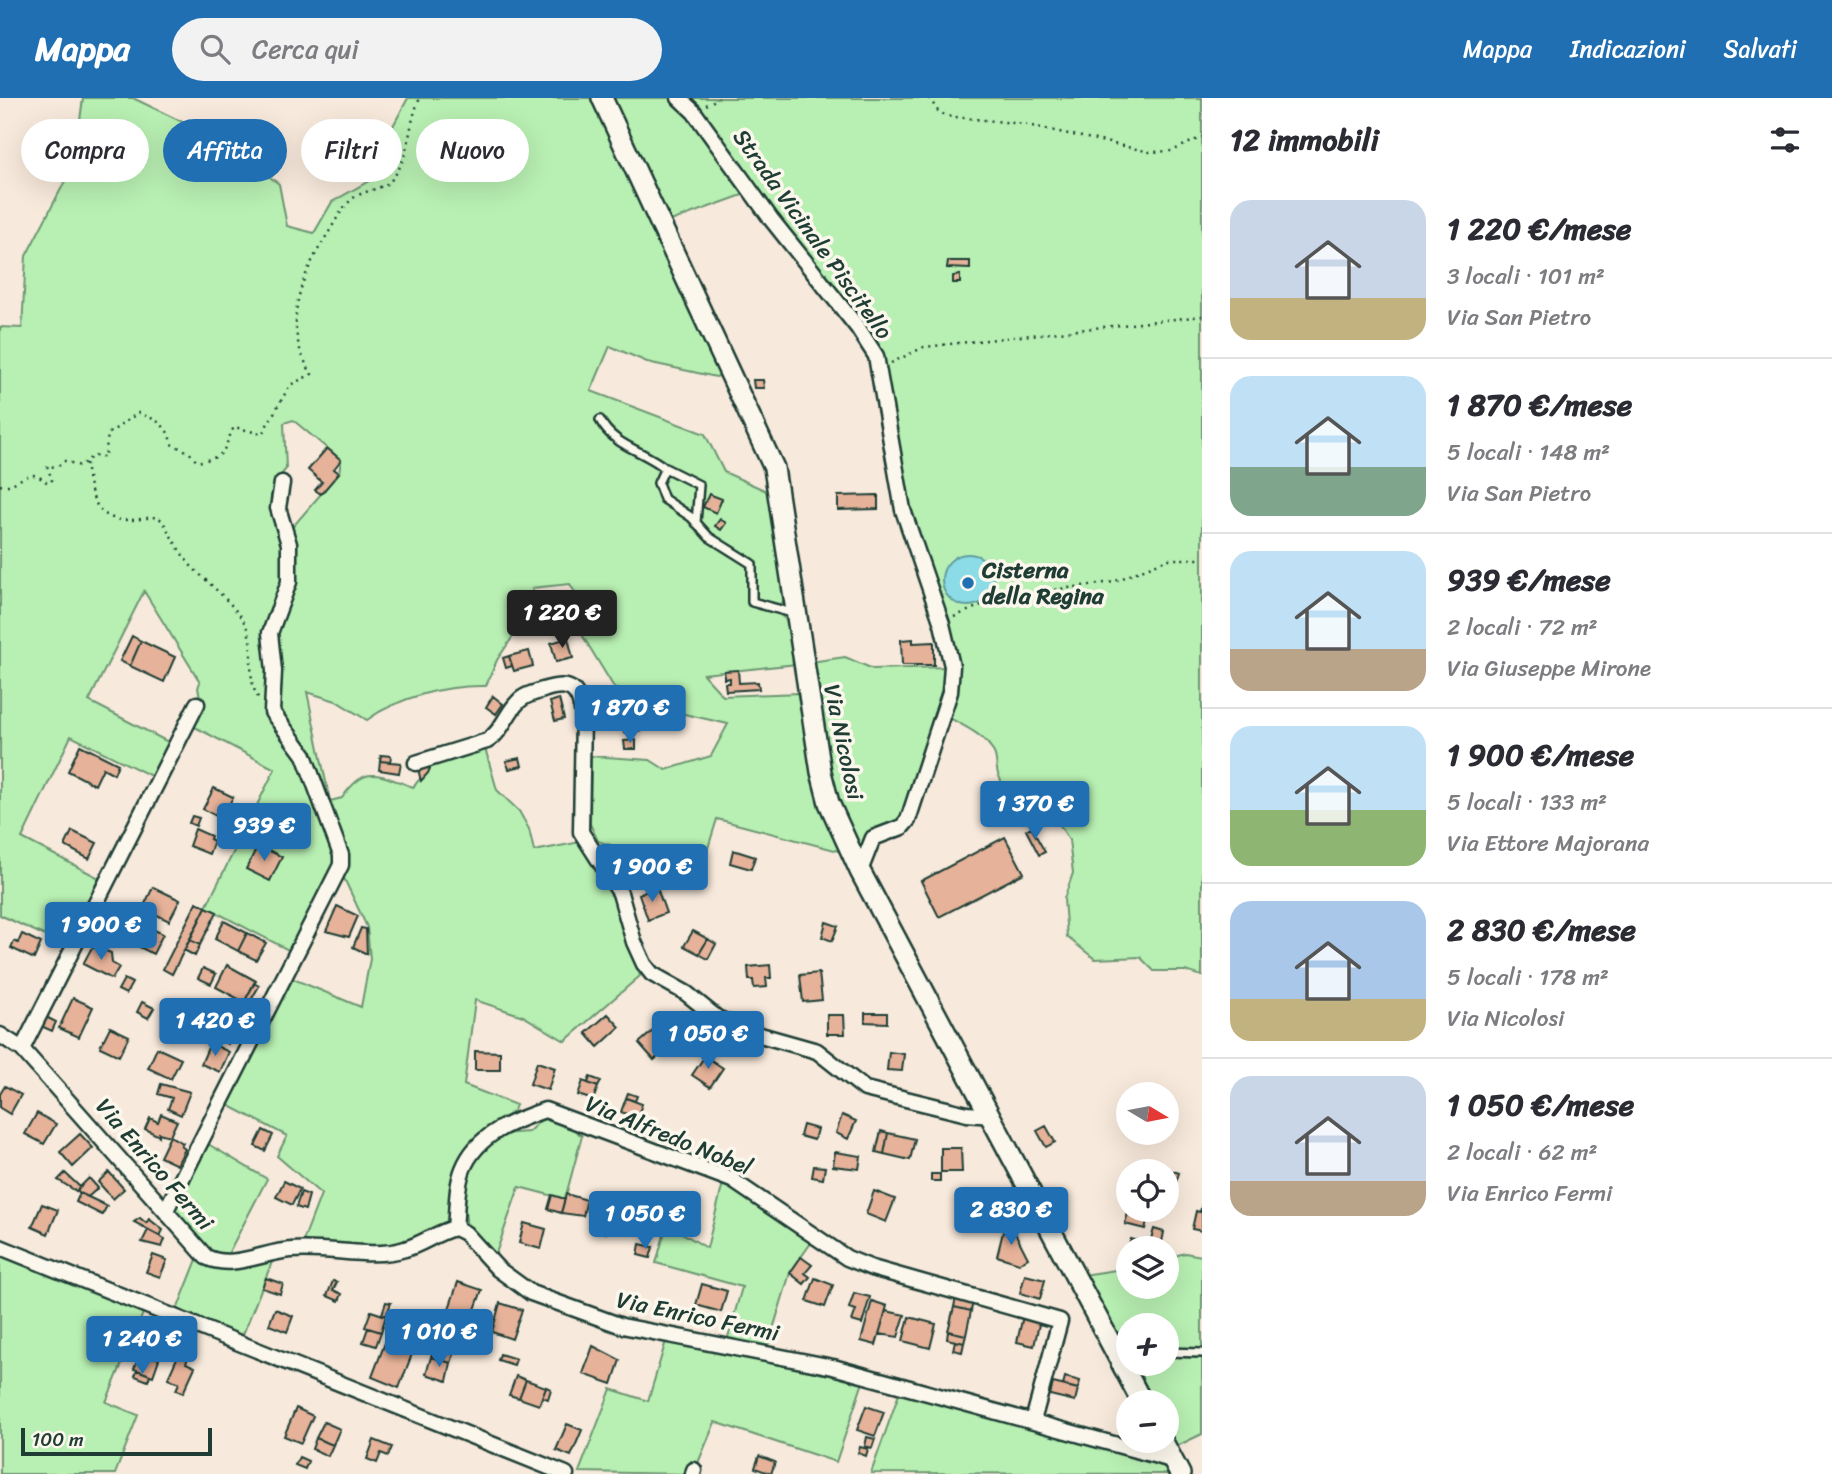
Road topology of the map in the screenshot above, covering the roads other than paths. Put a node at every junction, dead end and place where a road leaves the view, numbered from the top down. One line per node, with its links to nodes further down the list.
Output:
1 (602, 98): 7 (main road, Via Nicolosi)
2 (679, 98): 10 (street, Strada Vicinale Piscitello)
3 (600, 420): 4 (lane)
4 (665, 468): 6 (lane); 6 (lane)
5 (282, 483): 14 (street)
6 (696, 523): 7 (lane)
7 (796, 614): 10 (main road, Via Nicolosi)
8 (197, 704): 12 (street)
9 (416, 763): 13 (street)
10 (860, 871): 13 (main road, Via Nicolosi)
11 (0, 1035): 12 (street, Via Enrico Fermi)
12 (22, 1049): 14 (street, Via Enrico Fermi)
13 (992, 1116): 17 (main road, Via Nicolosi)
14 (166, 1210): 15 (street, Via Enrico Fermi)
15 (455, 1228): 20 (street, Via Enrico Fermi); 20 (street, Via Alfredo Nobel)
16 (0, 1247): 22 (street)
17 (1116, 1339)
18 (1179, 1352): 19 (lane)
19 (1202, 1353)
20 (1033, 1421): 21 (street, Via Enrico Fermi)
21 (1176, 1467)
22 (566, 1474)

